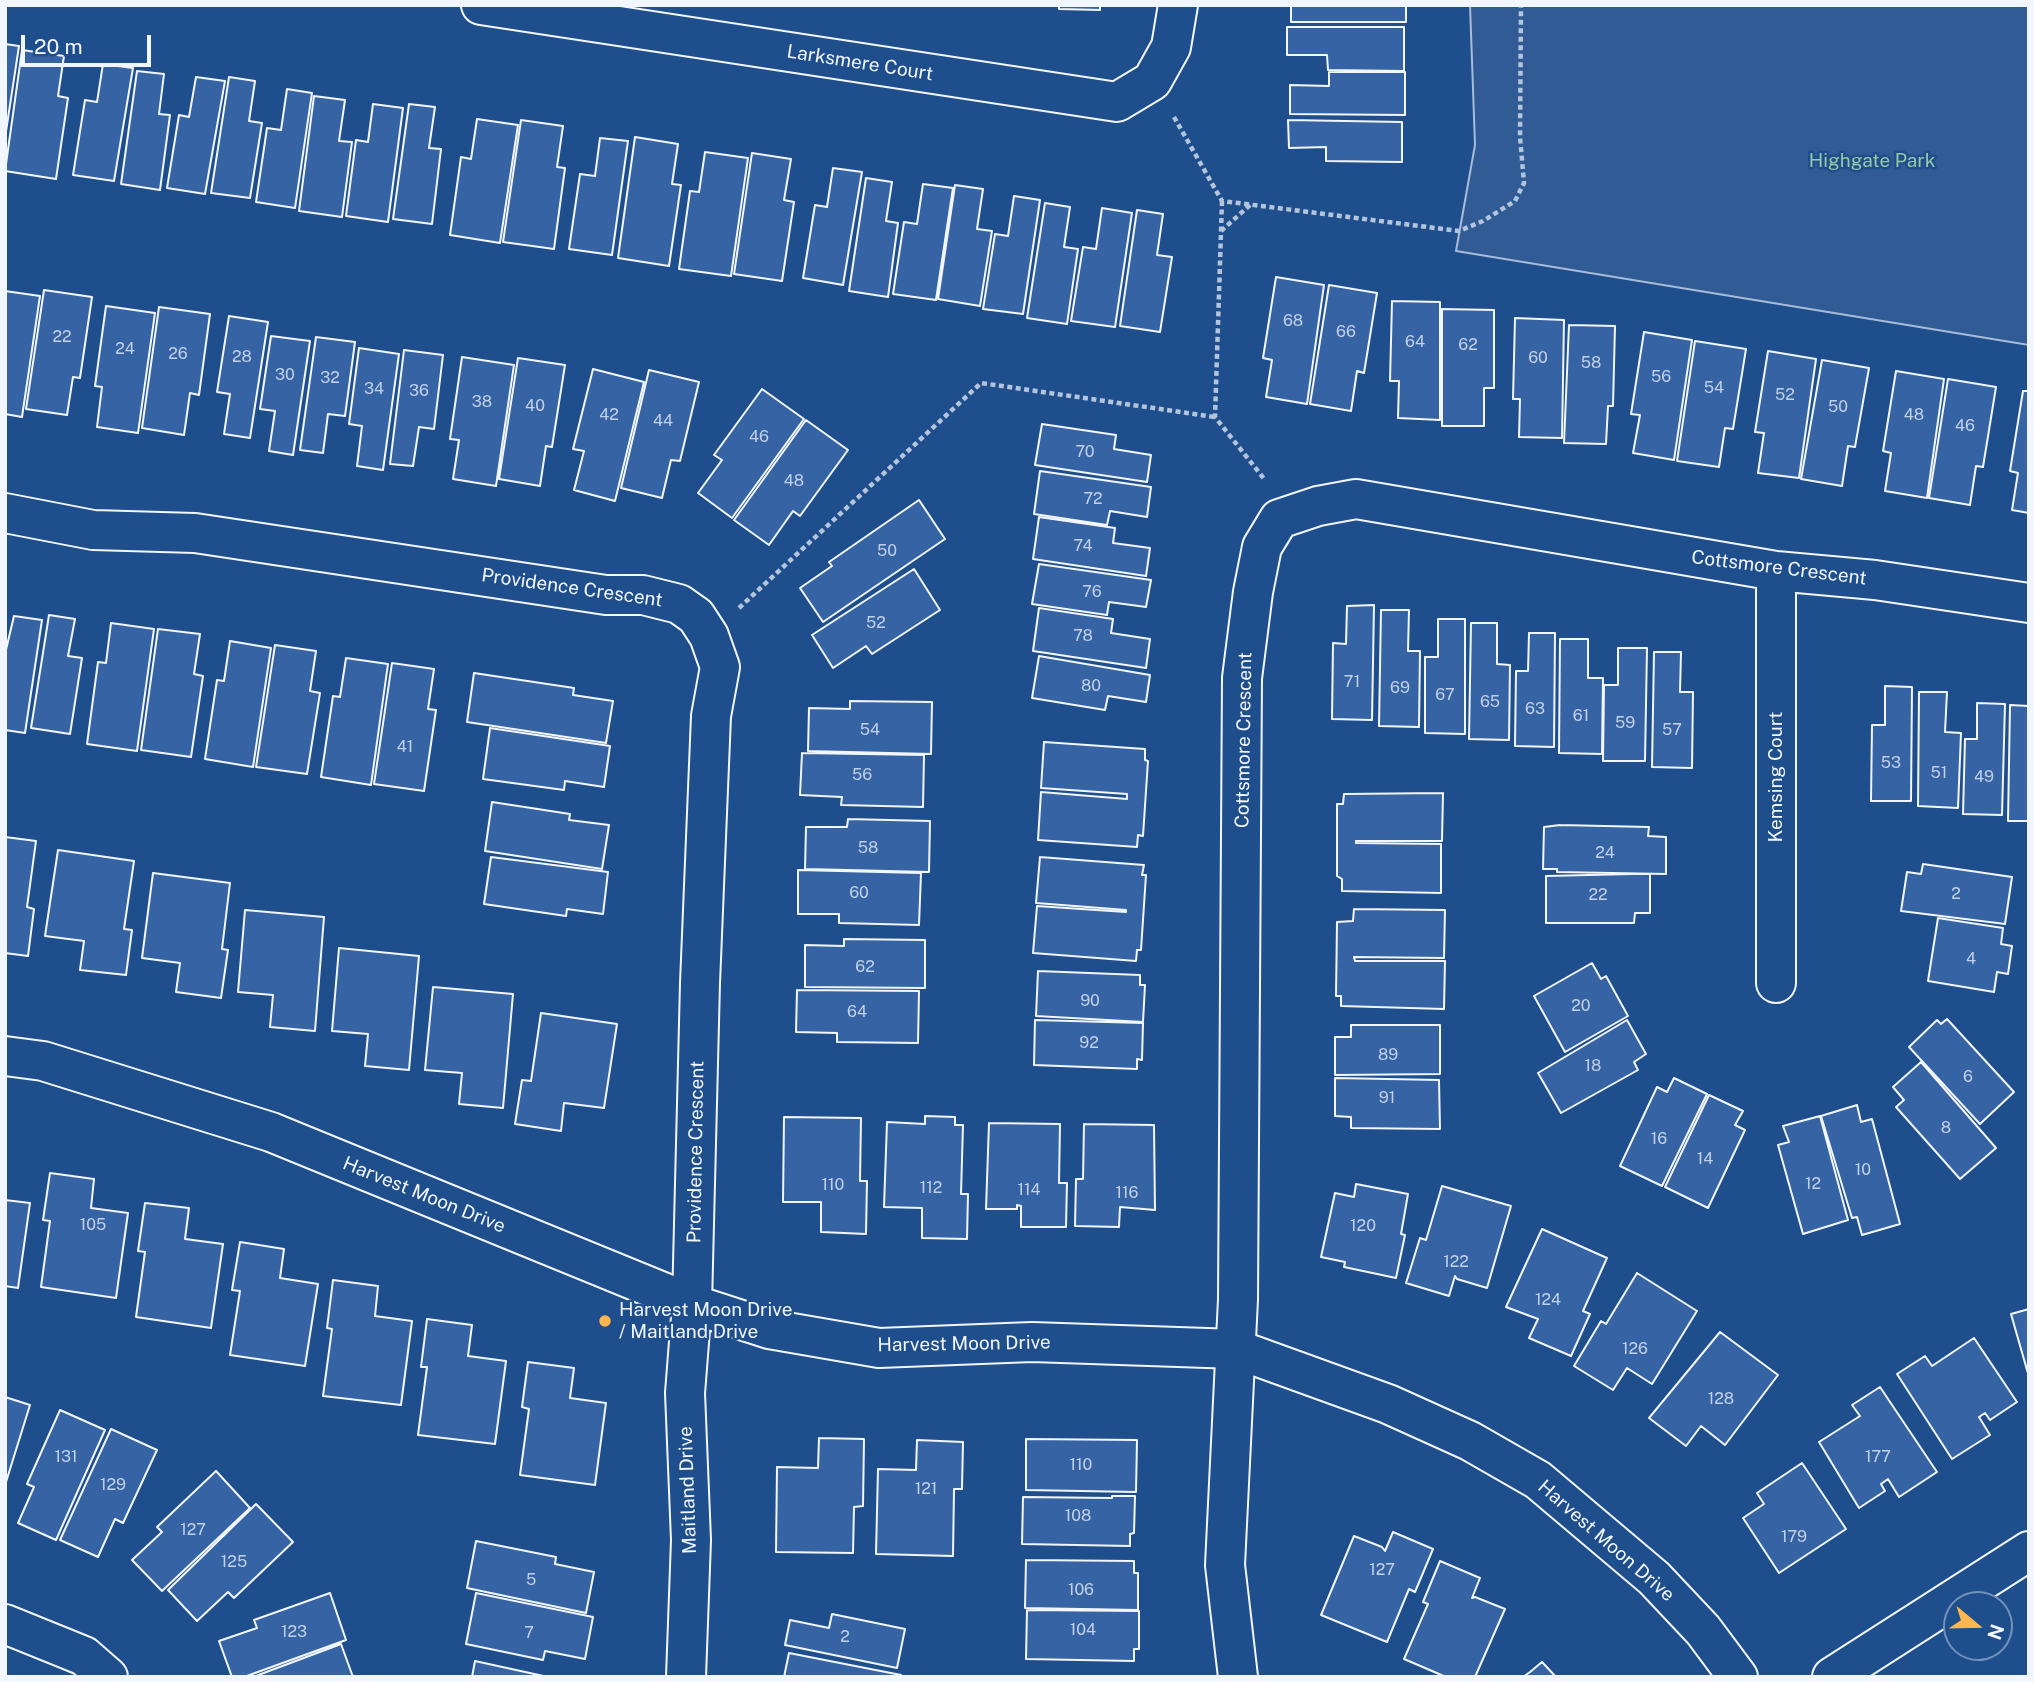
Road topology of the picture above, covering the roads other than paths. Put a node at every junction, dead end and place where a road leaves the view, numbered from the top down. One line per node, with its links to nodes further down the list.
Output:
1 (481, 5): 2 (street, Larksmere Court)
2 (1178, 5)
3 (5, 513): 8 (street, Providence Crescent)
4 (1776, 571): 5 (street, Cottsmore Crescent); 6 (street, Kemsing Court); 9 (street, Cottsmore Crescent)
5 (2029, 603)
6 (1776, 983)
7 (5, 1056): 8 (street, Harvest Moon Drive)
8 (692, 1304): 9 (street, Harvest Moon Drive); 13 (street, Maitland Drive)
9 (1236, 1349): 14 (street); 15 (street, Harvest Moon Drive)
10 (2029, 1550): 16 (street)
11 (5, 1624): 12 (street)
12 (108, 1677)
13 (686, 1677)
14 (1238, 1677)
15 (1738, 1677)
16 (1832, 1677)

